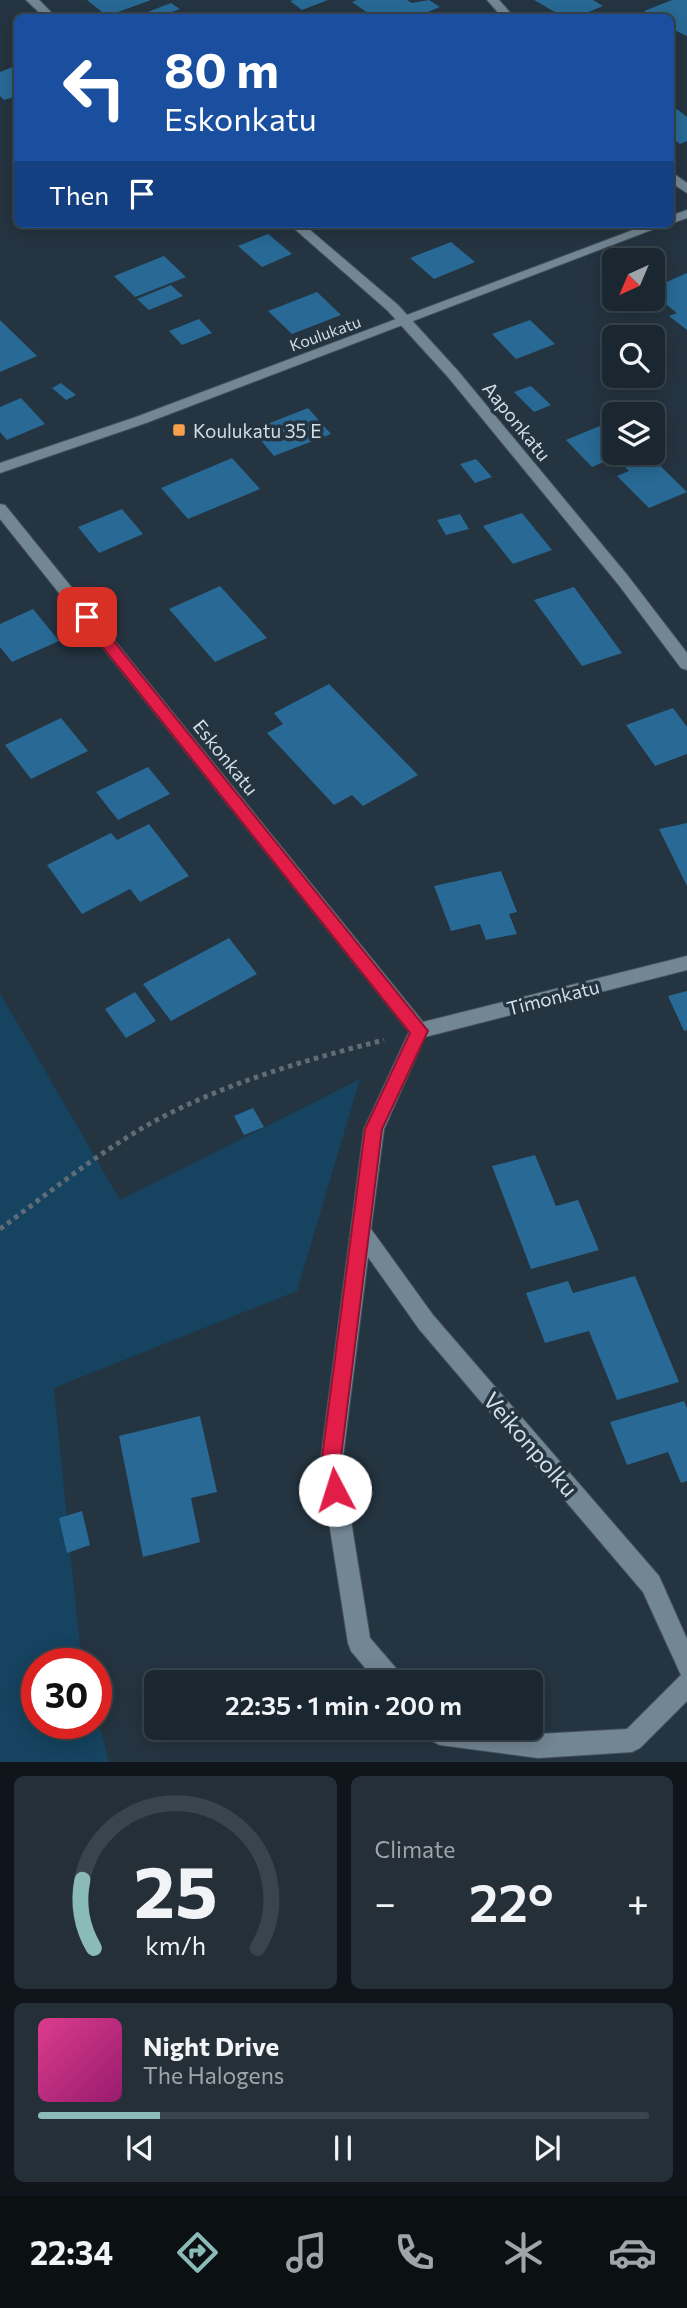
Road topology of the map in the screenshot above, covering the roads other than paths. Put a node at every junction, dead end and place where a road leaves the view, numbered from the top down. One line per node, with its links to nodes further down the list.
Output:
1 (32, 0): 3 (street)
2 (493, 0): 4 (street)
3 (48, 14)
4 (506, 14)
5 (300, 228): 7 (street, Aaponkatu)
6 (650, 228): 7 (street, Koulukatu)
7 (406, 321): 8 (street, Koulukatu); 10 (street, Aaponkatu)
8 (0, 468)
9 (0, 509): 12 (street, Eskonkatu)
10 (687, 664)
11 (687, 963): 12 (street, Timonkatu)
12 (419, 1031): 13 (street)
13 (360, 1230): 14 (street, Veikonpolku); 15 (street)
14 (687, 1666)
15 (383, 1670)
16 (687, 1684): 17 (street)
17 (493, 1740)

